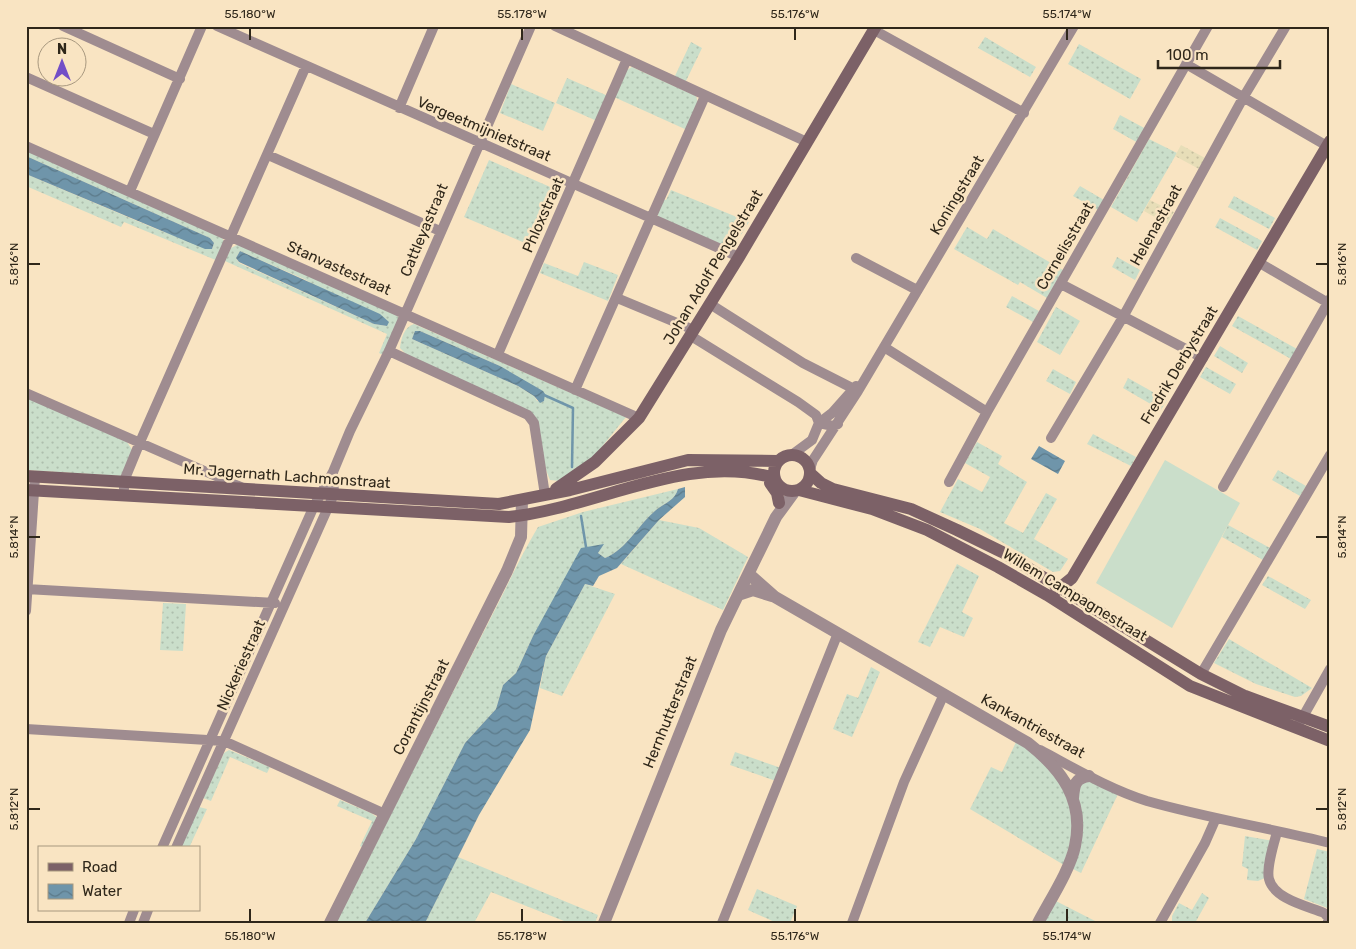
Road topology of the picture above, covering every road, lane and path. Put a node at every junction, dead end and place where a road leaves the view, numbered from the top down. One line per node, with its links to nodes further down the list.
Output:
1 (63, 26): 15 (street)
2 (202, 26): 15 (street)
3 (217, 26): 13 (street, Vergeetmijnietstraat)
4 (434, 26): 18 (street)
5 (531, 26): 21 (street, Cattleyastraat)
6 (555, 26): 11 (street)
7 (1074, 26): 19 (street, Koningstraat)
8 (1208, 26): 12 (street, Cornelisstraat)
9 (1286, 26): 17 (street, Helenastraat)
10 (875, 28): 19 (street); 22 (main road, Johan Adolf Pengelstraat)
11 (627, 60): 16 (street); 26 (street, Phloxstraat)
12 (1186, 64): 17 (street); 34 (street, Cornelisstraat)
13 (306, 66): 18 (street, Vergeetmijnietstraat); 25 (street)
14 (26, 77): 20 (street)
15 (180, 79): 20 (street)
16 (705, 96): 22 (street); 28 (street)
17 (1244, 98): 23 (street); 40 (street, Helenastraat)
18 (399, 108): 21 (street, Vergeetmijnietstraat)
19 (1024, 113): 35 (street, Koningstraat)
20 (154, 134): 27 (street)
21 (479, 141): 26 (street, Vergeetmijnietstraat); 29 (street, Cattleyastraat)
22 (807, 142): 31 (main road, Johan Adolf Pengelstraat)
23 (1328, 144): 33 (main road, Fredrik Derbystraat)
24 (26, 146): 27 (street, Stanvastestraat)
25 (268, 155): 29 (street); 30 (street)
26 (573, 184): 28 (street, Vergeetmijnietstraat); 44 (street, Phloxstraat)
27 (130, 191): 30 (street, Stanvastestraat)
28 (650, 217): 31 (street, Vergeetmijnietstraat); 36 (street)
29 (440, 231): 39 (street, Cattleyastraat)
30 (232, 236): 39 (street, Stanvastestraat); 54 (street)
31 (739, 257): 38 (main road, Johan Adolf Pengelstraat)
32 (856, 258): 35 (street)
33 (1258, 262): 37 (street); 45 (main road, Fredrik Derbystraat)
34 (1061, 284): 40 (street); 49 (street, Cornelisstraat)
35 (917, 290): 42 (street, Koningstraat)
36 (617, 298): 41 (street); 46 (street)
37 (1329, 302): 65 (street)
38 (710, 304): 41 (main road, Johan Adolf Pengelstraat); 47 (street)
39 (404, 314): 43 (street, Cattleyastraat); 44 (street, Stanvastestraat)
40 (1123, 317): 45 (street); 53 (street, Helenastraat)
41 (692, 333): 50 (main road, Johan Adolf Pengelstraat); 51 (street)
42 (884, 348): 47 (street, Koningstraat); 49 (street)
43 (389, 351): 58 (street, Cattleyastraat); 72 (street)
44 (498, 354): 46 (street, Stanvastestraat)
45 (1203, 358): 82 (main road, Fredrik Derbystraat)
46 (575, 390): 50 (street, Stanvastestraat)
47 (855, 390): 51 (street, Koningstraat); 52 (street, Koningstraat)
48 (26, 392): 54 (street)
49 (987, 412): 63 (street, Cornelisstraat)
50 (639, 418): 72 (main road, Johan Adolf Pengelstraat)
51 (819, 423): 52 (street); 55 (street, Koningstraat)
52 (838, 424): 59 (street, Koningstraat)
53 (1050, 438)
54 (140, 442): 62 (street); 67 (street)
55 (793, 454): 57 (main road); 59 (main road)
56 (1330, 455): 92 (street)
57 (778, 461): 64 (main road); 72 (main road)
58 (333, 472): 69 (street, Cattleyastraat); 70 (street, Cattleyastraat)
59 (810, 472): 68 (main road); 82 (main road, Willem Campagnestraat)
60 (758, 474): 64 (main road); 74 (main road); 77 (main road, Mr. Jagernath Lachmonstraat)
61 (31, 476): 62 (main road, Mr. Jagernath Lachmonstraat); 66 (street)
62 (124, 481): 67 (main road, Mr. Jagernath Lachmonstraat); 71 (street)
63 (949, 482)
64 (777, 483): 68 (main road); 74 (street, Hernhutterstraat)
65 (1223, 487)
66 (30, 490): 71 (main road, Mr. Jagernath Lachmonstraat); 83 (street)
67 (247, 490): 69 (main road, Mr. Jagernath Lachmonstraat)
68 (797, 490): 79 (street, Hernhutterstraat); 85 (main road, Willem Campagnestraat)
69 (321, 493): 70 (main road, Mr. Jagernath Lachmonstraat); 75 (street, Cattleyastraat)
70 (334, 494): 73 (main road, Mr. Jagernath Lachmonstraat); 76 (street, Nickeriestraat)
71 (123, 495): 75 (main road, Mr. Jagernath Lachmonstraat)
72 (545, 495): 73 (main road, Mr. Jagernath Lachmonstraat)
73 (522, 500): 77 (street)
74 (780, 503): 79 (street, Hernhutterstraat)
75 (314, 506): 76 (main road, Mr. Jagernath Lachmonstraat); 87 (street, Nickeriestraat)
76 (328, 507): 78 (main road, Mr. Jagernath Lachmonstraat); 88 (street, Nickeriestraat)
77 (530, 515): 78 (main road, Mr. Jagernath Lachmonstraat); 80 (street, Corantijnstraat)
78 (509, 517): 80 (street)
79 (776, 517): 81 (street, Hernhutterstraat)
80 (521, 537): 104 (street, Corantijnstraat)
81 (748, 574): 84 (street, Hernhutterstraat); 86 (street, Kankantriestraat)
82 (1062, 588): 85 (main road, Fredrik Derbystraat); 92 (main road, Willem Campagnestraat)
83 (27, 590): 87 (street); 89 (street)
84 (738, 595): 86 (street); 112 (street, Hernhutterstraat)
85 (1047, 595): 97 (main road, Willem Campagnestraat)
86 (775, 597): 90 (street, Kankantriestraat)
87 (270, 602): 88 (street); 98 (street, Nickeriestraat)
88 (284, 606): 99 (street, Nickeriestraat)
89 (26, 611)
90 (838, 633): 93 (street, Kankantriestraat); 113 (street)
91 (1330, 669): 94 (street)
92 (1201, 674): 94 (main road, Willem Campagnestraat)
93 (944, 694): 101 (street, Kankantriestraat); 114 (street)
94 (1302, 717): 95 (main road, Willem Campagnestraat); 97 (street)
95 (1330, 727)
96 (26, 729): 98 (street)
97 (1297, 730): 100 (main road, Willem Campagnestraat)
98 (210, 738): 99 (street); 108 (street, Nickeriestraat)
99 (224, 740): 104 (street); 109 (street, Nickeriestraat)
100 (1330, 741)
101 (1028, 743): 102 (street, Kankantriestraat); 103 (street)
102 (1089, 776): 103 (street); 105 (street, Kankantriestraat)
103 (1073, 799): 115 (street)
104 (385, 814): 111 (street, Corantijnstraat)
105 (1216, 818): 106 (street, Kankantriestraat); 110 (street)
106 (1277, 832): 107 (street, Kankantriestraat); 116 (street)
107 (1330, 843)
108 (163, 846)
109 (177, 846)
110 (1162, 922)
111 (330, 923)
112 (604, 923)
113 (722, 923)
114 (852, 923)
115 (1038, 923)
116 (1328, 923)

